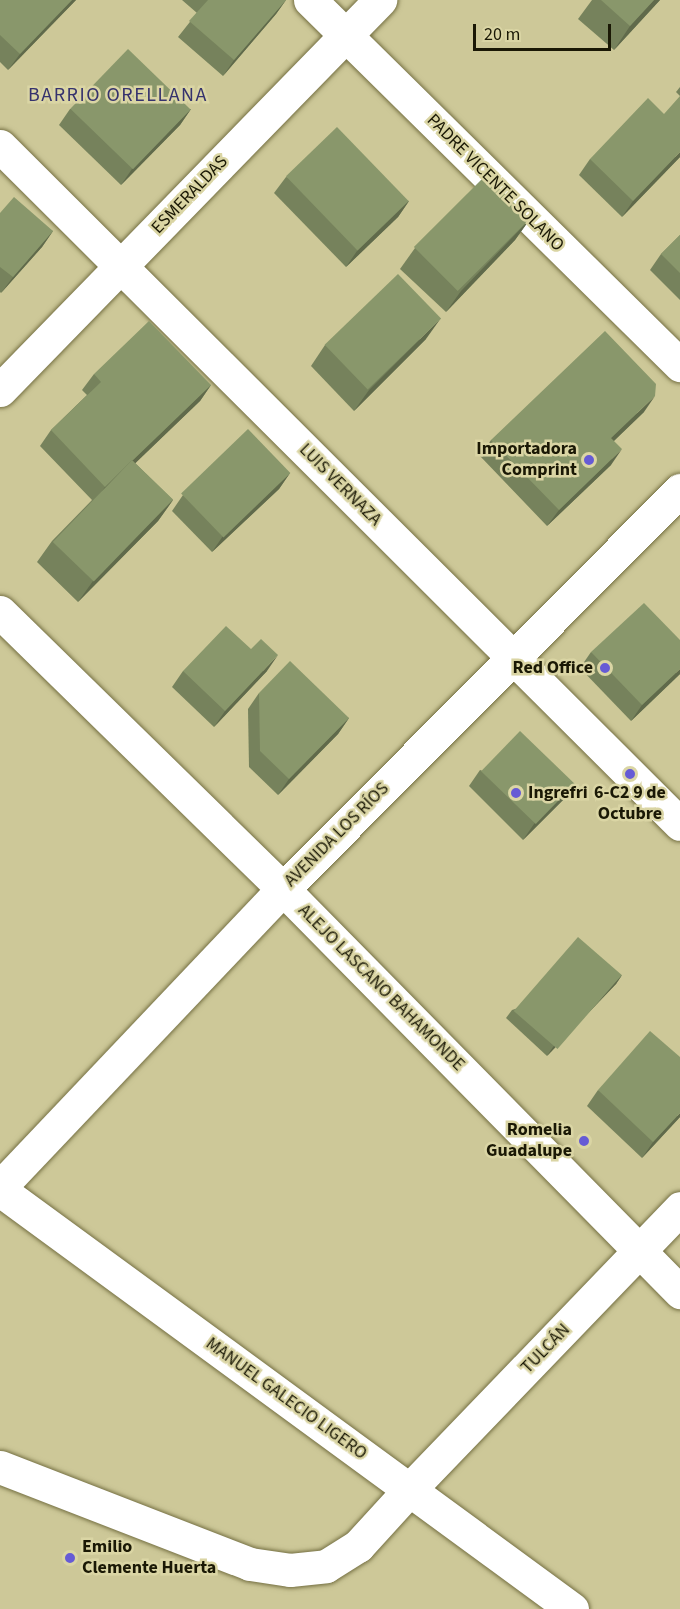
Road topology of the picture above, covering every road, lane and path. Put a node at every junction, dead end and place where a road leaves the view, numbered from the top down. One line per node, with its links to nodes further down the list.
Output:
1 (310, 0): 3 (street, PADRE VICENTE SOLANO)
2 (380, 0): 3 (street, ESMERALDAS)
3 (346, 35): 5 (street, ESMERALDAS); 6 (street, PADRE VICENTE SOLANO)
4 (0, 146): 5 (street, LUIS VERNAZA)
5 (120, 266): 7 (street, ESMERALDAS); 10 (street, LUIS VERNAZA)
6 (680, 365)
7 (0, 390)
8 (680, 490): 10 (street, AVENIDA LOS RÍOS)
9 (0, 612): 12 (street, ALEJO LASCANO BAHAMONDE)
10 (514, 659): 11 (street, LUIS VERNAZA); 12 (street, AVENIDA LOS RÍOS)
11 (680, 824)
12 (283, 889): 13 (street, AVENIDA LOS RÍOS); 15 (street, ALEJO LASCANO BAHAMONDE)
13 (0, 1188): 18 (street, MANUEL GALECIO LIGERO)
14 (680, 1208): 15 (street, TULCÁN)
15 (640, 1252): 16 (street, ALEJO LASCANO BAHAMONDE); 18 (street, TULCÁN)
16 (680, 1292)
17 (0, 1467): 18 (street, TULCÁN)
18 (410, 1489): 19 (street, MANUEL GALECIO LIGERO)
19 (572, 1609)

